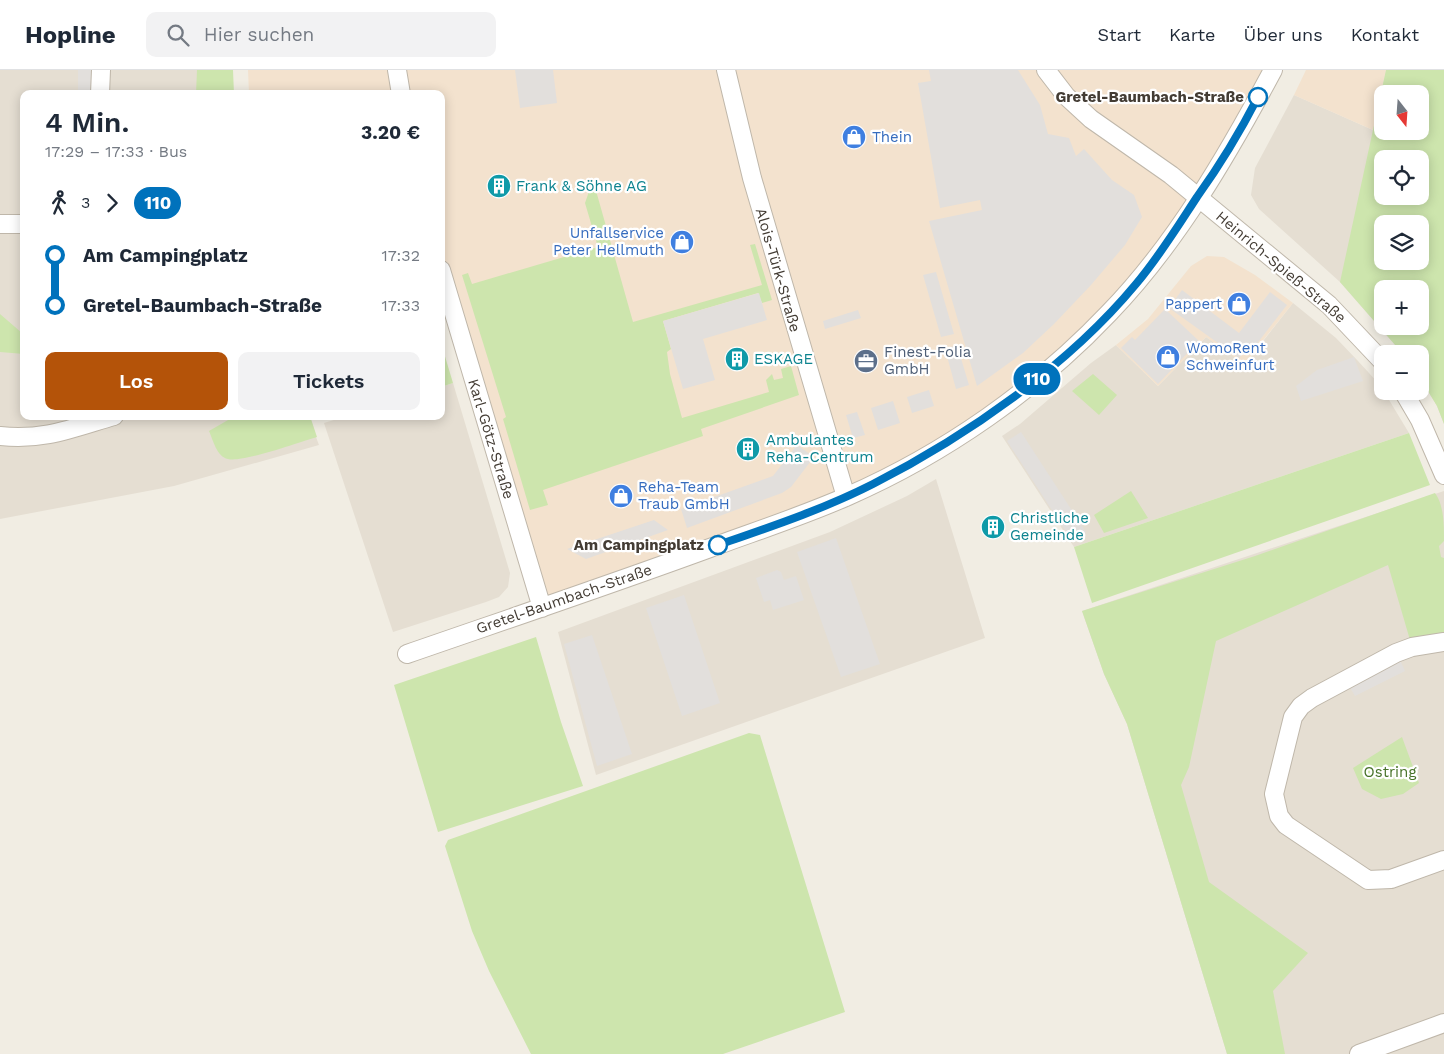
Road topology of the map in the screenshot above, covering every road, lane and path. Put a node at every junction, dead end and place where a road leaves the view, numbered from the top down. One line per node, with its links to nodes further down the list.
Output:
1 (101, 70): 6 (street)
2 (397, 70): 7 (street)
3 (726, 70): 17 (street, Alois-Türk-Straße)
4 (1046, 70): 8 (street, Heinrich-Spieß-Straße)
5 (1273, 70): 8 (street, Gretel-Baumbach-Straße)
6 (100, 90)
7 (400, 90)
8 (1198, 197): 12 (street, Heinrich-Spieß-Straße); 17 (street, Gretel-Baumbach-Straße)
9 (0, 224): 10 (street)
10 (20, 224)
11 (445, 283): 18 (street, Karl-Götz-Straße)
12 (1374, 353)
13 (1408, 400): 16 (street)
14 (100, 420): 15 (street)
15 (0, 436)
16 (1444, 475)
17 (846, 497): 18 (street, Gretel-Baumbach-Straße)
18 (542, 608): 20 (street, Gretel-Baumbach-Straße)
19 (1444, 642): 21 (street)
20 (407, 654)
21 (1444, 860)
22 (1444, 1023): 23 (street)
23 (1361, 1054)

